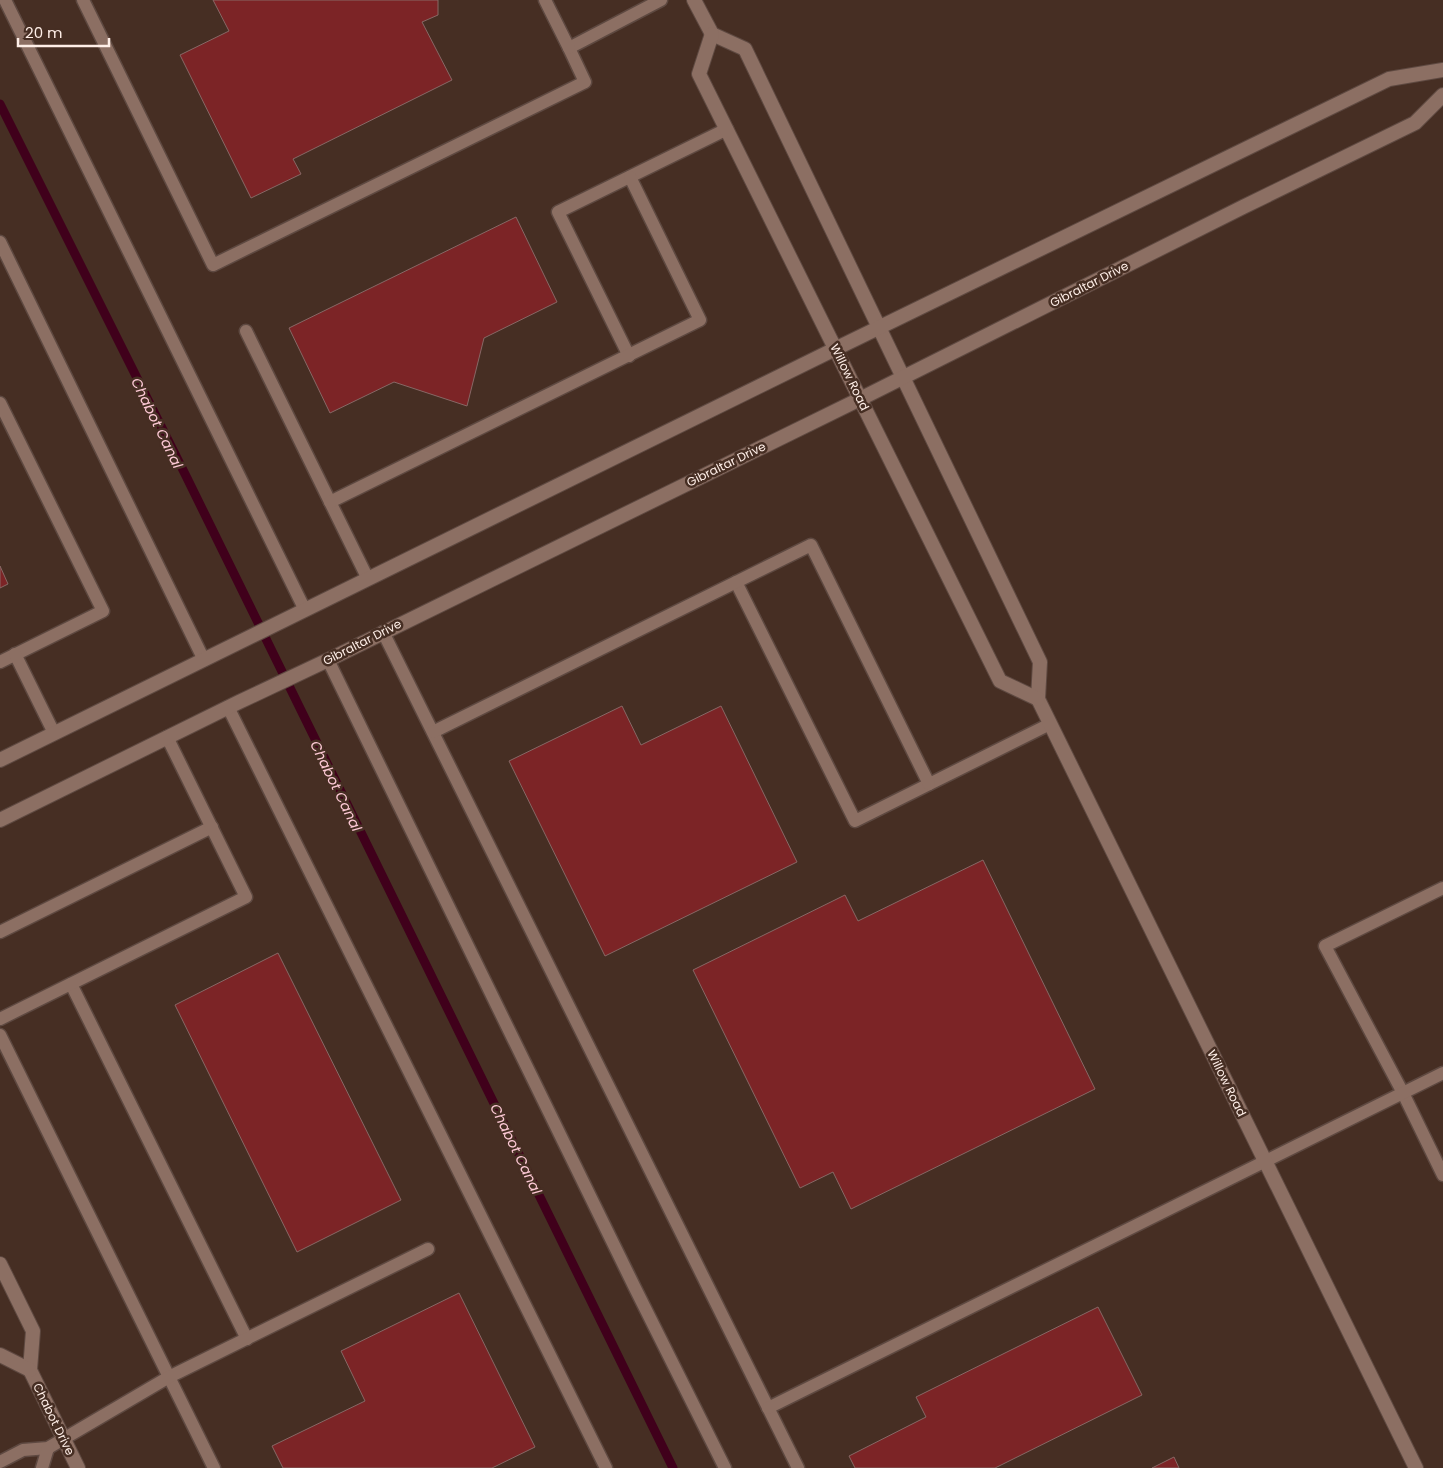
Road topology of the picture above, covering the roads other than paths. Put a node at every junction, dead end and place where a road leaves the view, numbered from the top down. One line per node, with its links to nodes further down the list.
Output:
1 (4, 0): 23 (lane)
2 (83, 0): 7 (lane)
3 (545, 0): 7 (lane)
4 (661, 0): 7 (lane)
5 (694, 0): 6 (street)
6 (712, 34): 10 (street, Willow Road); 13 (street, Willow Road)
7 (568, 48)
8 (1443, 70): 13 (street)
9 (1443, 95): 17 (street, Gibraltar Drive)
10 (727, 129): 11 (lane); 15 (street, Willow Road)
11 (630, 177): 16 (lane); 16 (lane)
12 (0, 242): 26 (lane)
13 (879, 328): 15 (street); 17 (street, Willow Road)
14 (246, 331): 20 (lane)
15 (835, 349): 18 (street, Willow Road); 21 (street)
16 (629, 356): 20 (lane)
17 (903, 377): 18 (street, Gibraltar Drive); 29 (street, Willow Road)
18 (860, 399): 24 (street, Gibraltar Drive); 29 (street, Willow Road)
19 (0, 403): 25 (lane)
20 (330, 502): 21 (lane)
21 (368, 579): 23 (street)
22 (736, 582): 32 (lane); 36 (lane); 36 (lane)
23 (305, 610): 26 (street)
24 (383, 632): 27 (street, Gibraltar Drive); 32 (lane)
25 (15, 654): 28 (lane); 33 (lane)
26 (210, 656): 33 (street)
27 (328, 660): 30 (street, Gibraltar Drive); 62 (lane)
28 (0, 662)
29 (1038, 699): 31 (street, Willow Road)
30 (233, 704): 34 (street, Gibraltar Drive); 61 (lane)
31 (1050, 724): 36 (lane); 46 (street, Willow Road)
32 (433, 732): 54 (lane)
33 (54, 733): 35 (street)
34 (167, 737): 37 (street, Gibraltar Drive); 38 (lane)
35 (0, 760)
36 (929, 784)
37 (0, 820)
38 (212, 827): 40 (lane); 41 (lane)
39 (1443, 888): 45 (lane)
40 (0, 932)
41 (71, 984): 42 (lane); 50 (lane)
42 (0, 1019)
43 (0, 1035): 53 (lane)
44 (1443, 1073): 45 (lane)
45 (1403, 1093): 46 (lane); 47 (lane)
46 (1265, 1161): 54 (lane); 64 (street, Willow Road)
47 (1443, 1175)
48 (428, 1249): 50 (lane)
49 (0, 1264): 52 (street, Chabot Drive)
50 (247, 1339): 53 (lane)
51 (0, 1354): 52 (street, Chabot Drive)
52 (30, 1370): 55 (street, Chabot Drive)
53 (169, 1377): 55 (lane); 60 (lane)
54 (768, 1408): 63 (lane)
55 (64, 1439): 56 (lane); 59 (street, Chabot Drive)
56 (48, 1448): 57 (lane); 58 (lane)
57 (0, 1462)
58 (42, 1468)
59 (78, 1468)
60 (214, 1468)
61 (606, 1468)
62 (725, 1468)
63 (798, 1468)
64 (1416, 1468)

